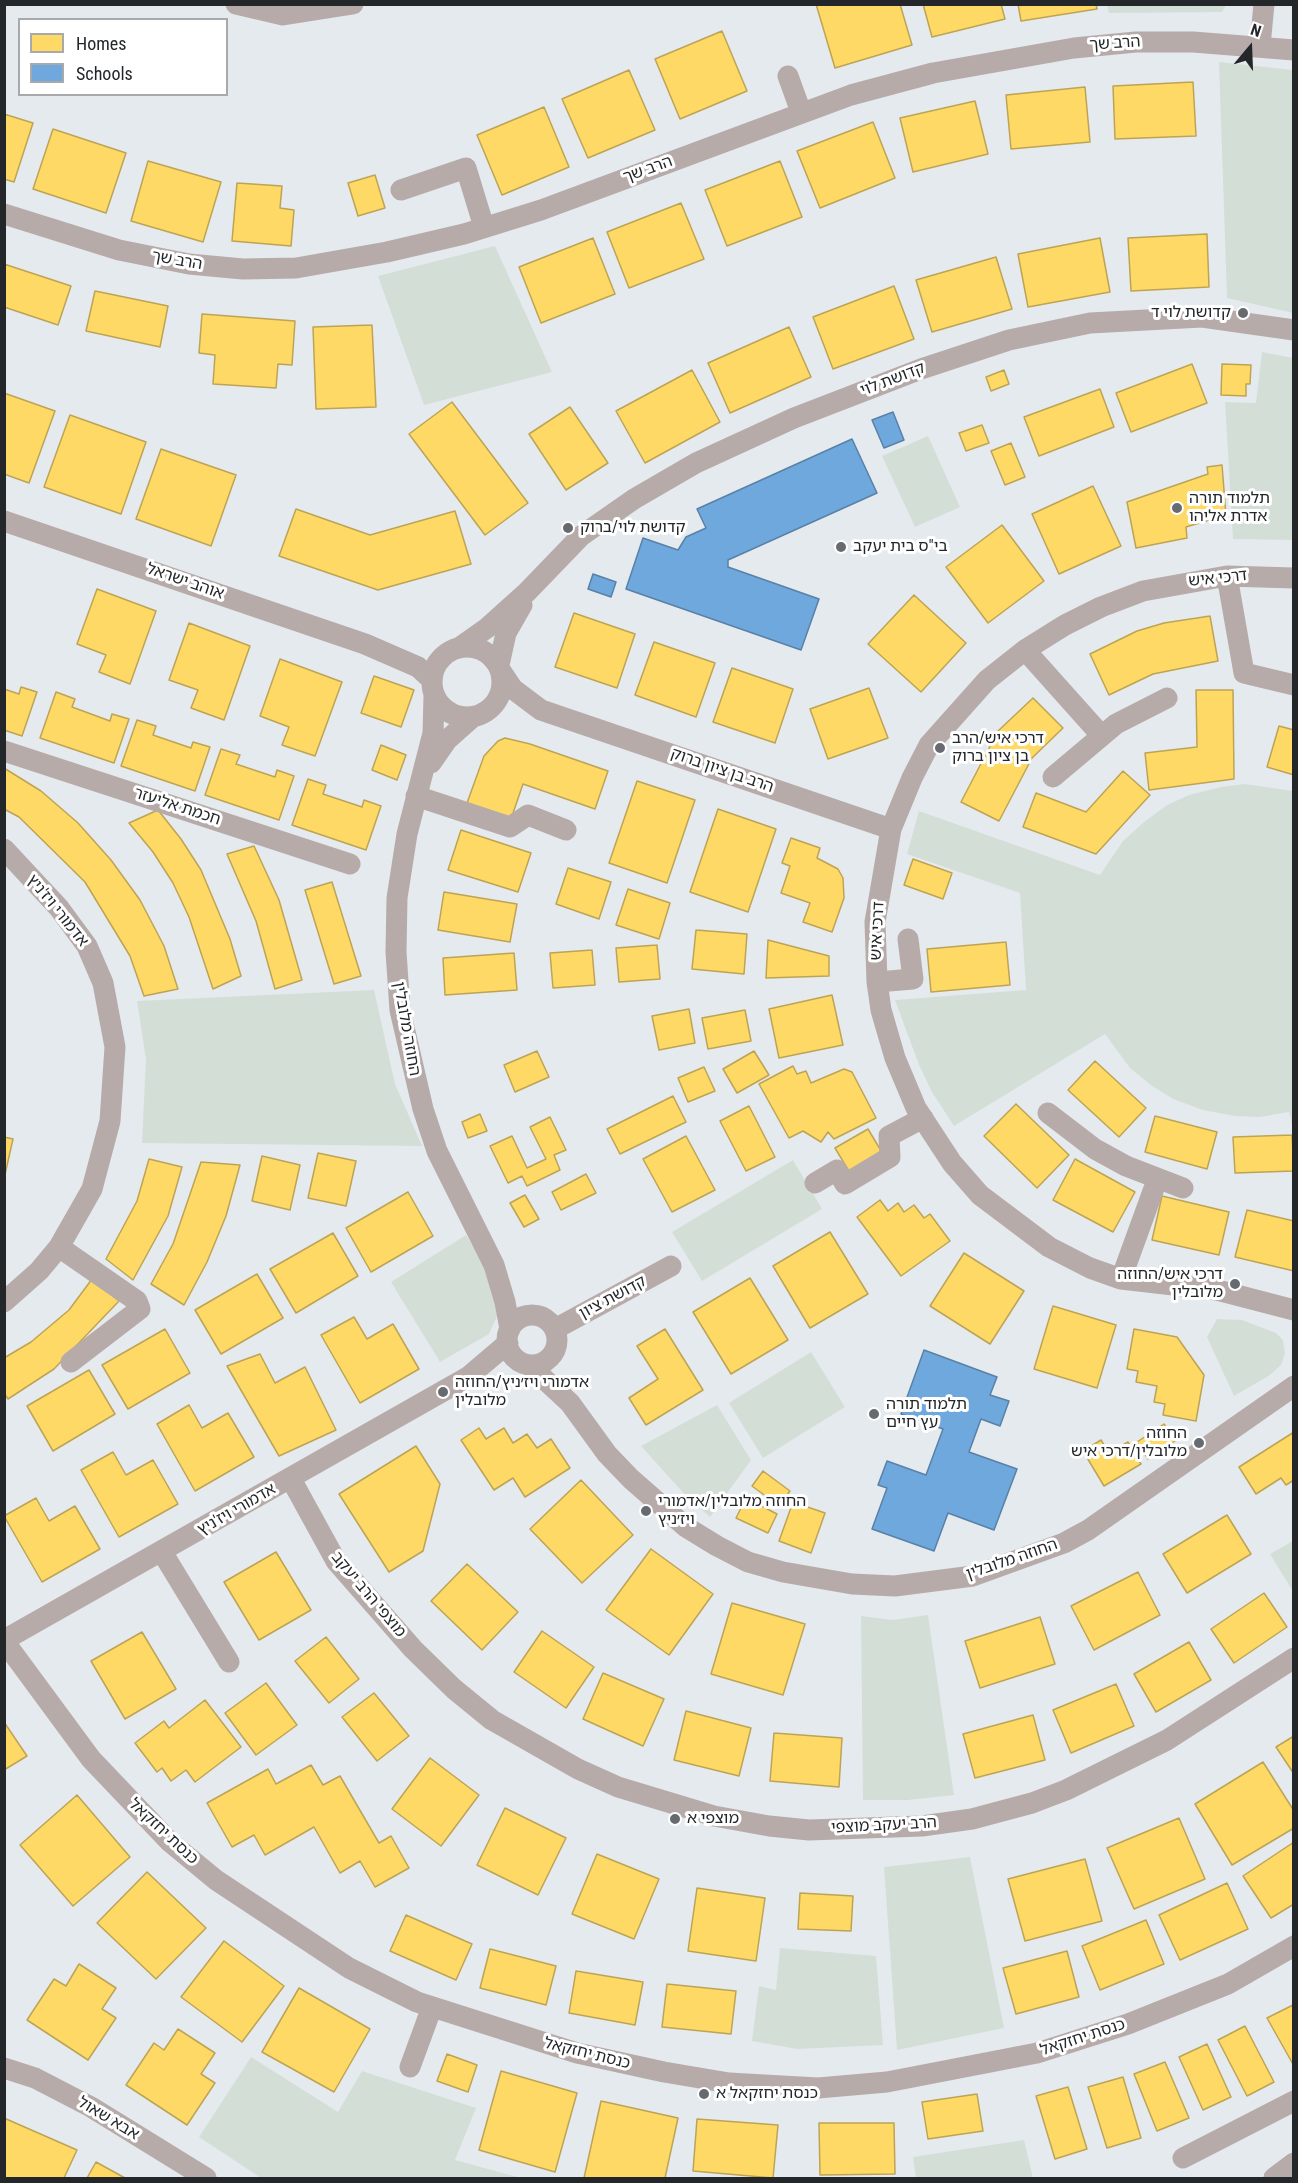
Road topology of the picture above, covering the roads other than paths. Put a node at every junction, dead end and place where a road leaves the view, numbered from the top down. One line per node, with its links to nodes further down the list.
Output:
1 (236, 4): 2 (street)
2 (354, 4)
3 (1264, 4): 4 (street)
4 (1260, 46): 5 (street, הרב שך); 7 (street, הרב שך)
5 (1293, 50)
6 (788, 76): 7 (street)
7 (801, 112): 10 (street, הרב שך)
8 (401, 190): 10 (street)
9 (4, 214): 10 (street, הרב שך)
10 (484, 227)
11 (1293, 330): 15 (street, קדושת לוי)
12 (4, 520): 16 (street, אוהב ישראל)
13 (1227, 576): 14 (street, דרכי איש); 18 (street, דרכי איש); 20 (street)
14 (1293, 578)
15 (539, 580): 17 (street, קדושת לוי); 19 (street, קדושת לוי)
16 (365, 644): 17 (street, אוהב ישראל); 21 (street, אוהב ישראל)
17 (453, 650): 19 (street); 21 (street)
18 (1025, 650): 25 (street); 29 (street, דרכי איש)
19 (500, 668): 23 (street); 24 (street, הרב בן ציון ברוק)
20 (1293, 685)
21 (432, 687): 23 (street); 28 (street, החוזה מלובלין)
22 (1167, 698): 25 (street)
23 (480, 714): 24 (street, הרב בן ציון ברוק); 28 (street, החוזה מלובלין)
24 (553, 714): 29 (street, הרב בן ציון ברוק)
25 (1101, 735): 27 (street)
26 (4, 751): 32 (street, חכמת אליעזר)
27 (1053, 777)
28 (419, 788): 30 (street); 41 (street, החוזה מלובלין)
29 (891, 829): 34 (street, דרכי איש)
30 (566, 830)
31 (5, 849): 40 (street, אדמורי ויז'ניץ)
32 (350, 864)
33 (908, 939): 34 (street)
34 (877, 982): 36 (street, דרכי איש)
35 (1048, 1113): 37 (street)
36 (923, 1118): 38 (street); 43 (street, דרכי איש)
37 (1157, 1180): 39 (street); 43 (street)
38 (815, 1183)
39 (1183, 1188)
40 (59, 1247): 44 (street, אדמורי ויז'ניץ); 51 (street)
41 (494, 1264): 46 (street, החוזה מלובלין); 49 (street, החוזה מלובלין)
42 (671, 1266): 48 (street, קדושת ציון)
43 (1121, 1279): 45 (street, דרכי איש)
44 (4, 1302)
45 (1285, 1309): 47 (street, דרכי איש)
46 (536, 1316): 48 (street); 49 (street)
47 (1293, 1323)
48 (555, 1329): 50 (street)
49 (509, 1336): 52 (street); 53 (street, אדמורי ויז'ניץ)
50 (554, 1353): 52 (street); 55 (street, החוזה מלובלין)
51 (71, 1362)
52 (524, 1363): 53 (street, אדמורי ויז'ניץ); 55 (street, החוזה מלובלין)
53 (468, 1377): 56 (street, אדמורי ויז'ניץ)
54 (1293, 1386): 55 (street, החוזה מלובלין)
55 (570, 1403)
56 (291, 1479): 57 (street, אדמורי ויז'ניץ); 61 (street, מוצפי הרב יעקב)
57 (162, 1552): 58 (street, אדמורי ויז'ניץ); 60 (street)
58 (4, 1641): 63 (street, כנסת יחזקאל)
59 (1293, 1658): 61 (street, הרב יעקב מוצפי)
60 (229, 1662)
61 (464, 1697)
62 (1293, 1946): 63 (street, כנסת יחזקאל)
63 (432, 2007): 64 (street)
64 (410, 2067)
65 (4, 2068): 69 (street, אבא שאול)
66 (1293, 2101): 67 (street)
67 (1183, 2158)
68 (1293, 2163): 70 (street)
69 (206, 2178)
70 (1274, 2178)

